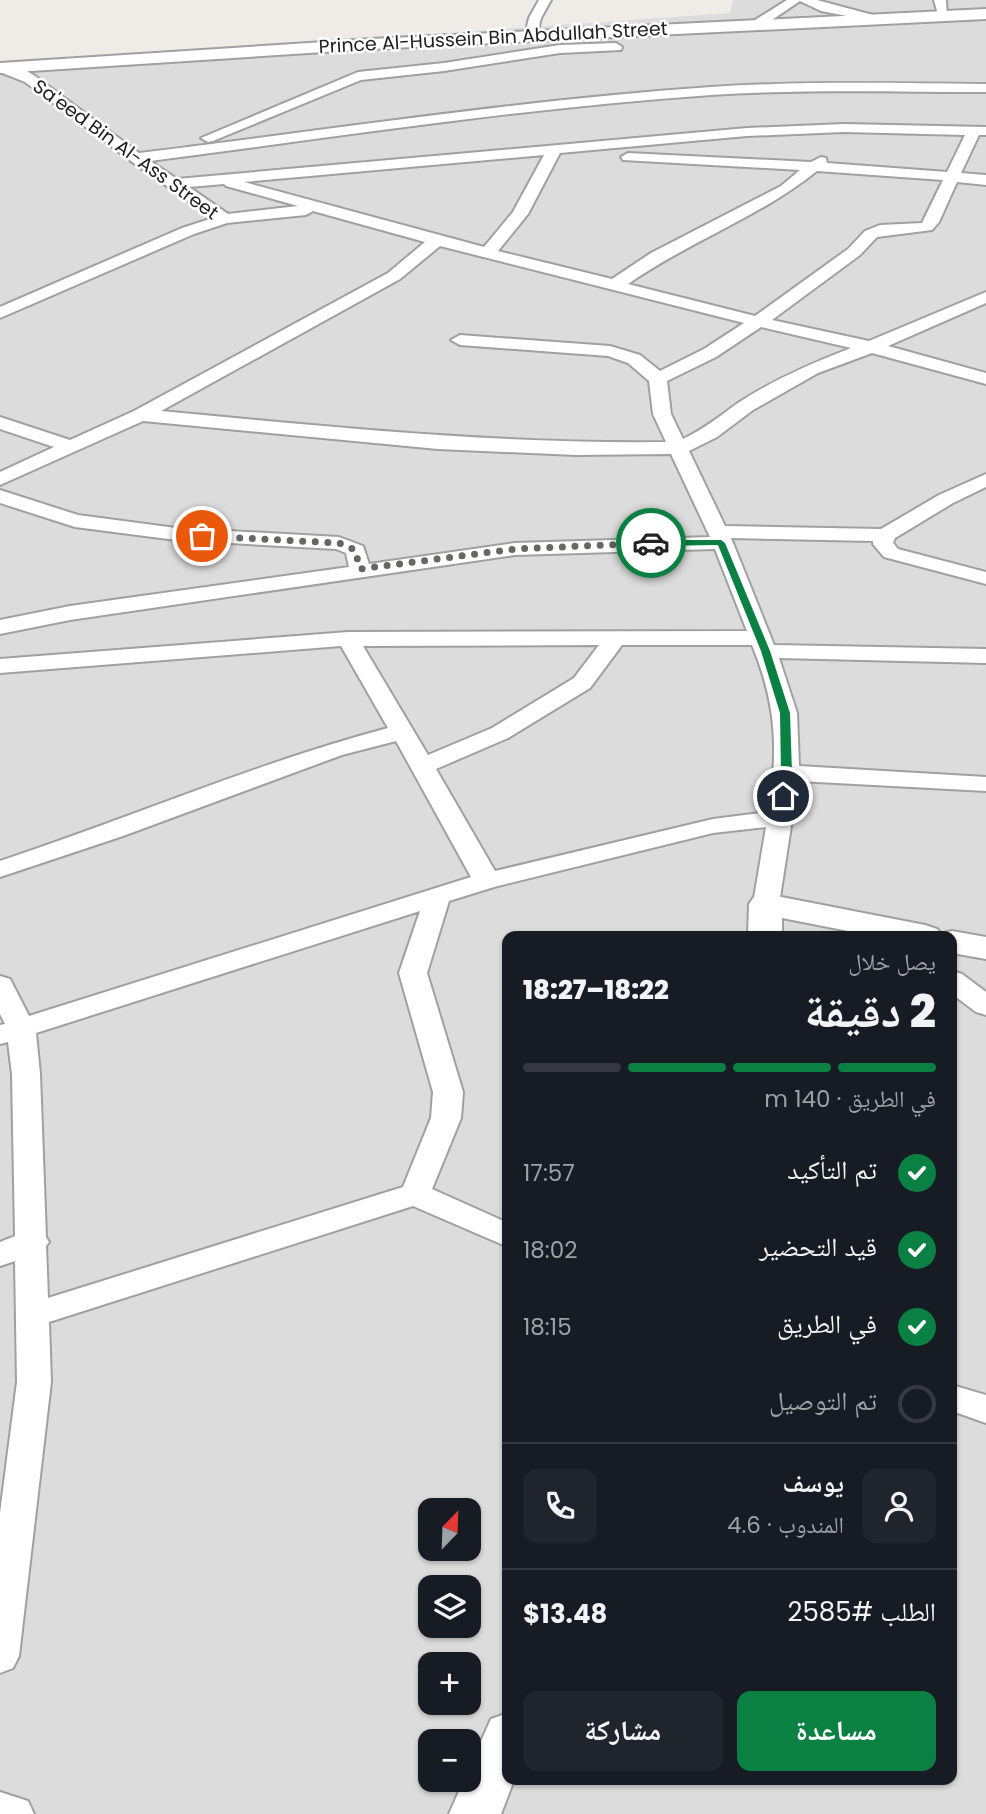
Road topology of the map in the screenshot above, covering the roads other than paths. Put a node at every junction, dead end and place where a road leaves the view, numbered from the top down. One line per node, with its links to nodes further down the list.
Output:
1 (545, 0): 8 (street)
2 (795, 0): 7 (street)
3 (806, 0): 6 (street)
4 (941, 7): 5 (street, Prince Al-Hussein Bin Abdullah Street); 6 (street, Prince Al-Hussein Bin Abdullah Street)
5 (986, 14)
6 (878, 18): 7 (street, Prince Al-Hussein Bin Abdullah Street)
7 (760, 23): 8 (street, Prince Al-Hussein Bin Abdullah Street)
8 (531, 35): 10 (street, Prince Al-Hussein Bin Abdullah Street)
9 (616, 47): 15 (street)
10 (0, 68): 17 (street, Sa'eed Bin Al-Ass Street)
11 (986, 88): 15 (street)
12 (844, 128): 13 (street); 14 (street); 18 (street)
13 (980, 130): 19 (street)
14 (575, 149): 16 (street); 18 (street)
15 (170, 152): 17 (street)
16 (553, 152): 20 (street); 26 (street)
17 (136, 158): 22 (street, Sa'eed Bin Al-Ass Street)
18 (817, 165): 19 (street); 27 (street)
19 (953, 176): 21 (street); 30 (street)
20 (216, 179): 22 (street); 23 (street)
21 (986, 180)
22 (173, 184): 24 (street, Sa'eed Bin Al-Ass Street)
23 (324, 209): 24 (street); 25 (street)
24 (225, 219): 29 (street, Sa'eed Bin Al-Ass Street)
25 (437, 240): 26 (street); 38 (street)
26 (487, 253): 27 (street)
27 (615, 285): 30 (street)
28 (986, 297): 33 (street)
29 (0, 313)
30 (758, 321): 31 (street); 35 (street)
31 (815, 336): 33 (street); 34 (street)
32 (460, 340): 35 (street)
33 (871, 347): 34 (street); 36 (street)
34 (851, 354): 37 (street); 41 (street)
35 (657, 379): 41 (street)
36 (986, 379)
37 (986, 391)
38 (141, 415): 40 (street); 41 (street)
39 (0, 423): 40 (street)
40 (69, 446): 42 (street)
41 (679, 448): 46 (street)
42 (0, 479)
43 (986, 480): 45 (street)
44 (0, 496): 47 (street)
45 (885, 535): 46 (street); 48 (street)
46 (719, 537): 47 (street); 52 (street)
47 (360, 569): 49 (street)
48 (986, 578)
49 (0, 627)
50 (348, 639): 51 (street); 54 (street); 55 (street)
51 (615, 639): 52 (street); 56 (street)
52 (762, 645): 53 (street); 57 (street)
53 (986, 656)
54 (0, 666)
55 (402, 732): 56 (street); 60 (street)
56 (422, 766): 61 (street)
57 (787, 773): 58 (street); 59 (street)
58 (986, 784)
59 (779, 818): 61 (street); 63 (street)
60 (0, 869)
61 (486, 881): 62 (street)
62 (436, 898): 70 (street); 71 (street)
63 (766, 920): 64 (street)
64 (872, 931)
65 (957, 943): 66 (street)
66 (986, 948)
67 (957, 984): 69 (street)
68 (0, 985): 70 (street)
69 (986, 1006)
70 (10, 1031): 73 (street)
71 (415, 1194): 72 (street); 75 (street)
72 (502, 1233)
73 (33, 1242): 74 (street); 75 (street)
74 (0, 1254)
75 (33, 1315): 78 (street)
76 (957, 1400): 77 (street)
77 (986, 1409)
78 (0, 1656)
79 (502, 1749): 82 (street)
80 (0, 1811): 81 (street)
81 (14, 1814)
82 (474, 1814)

